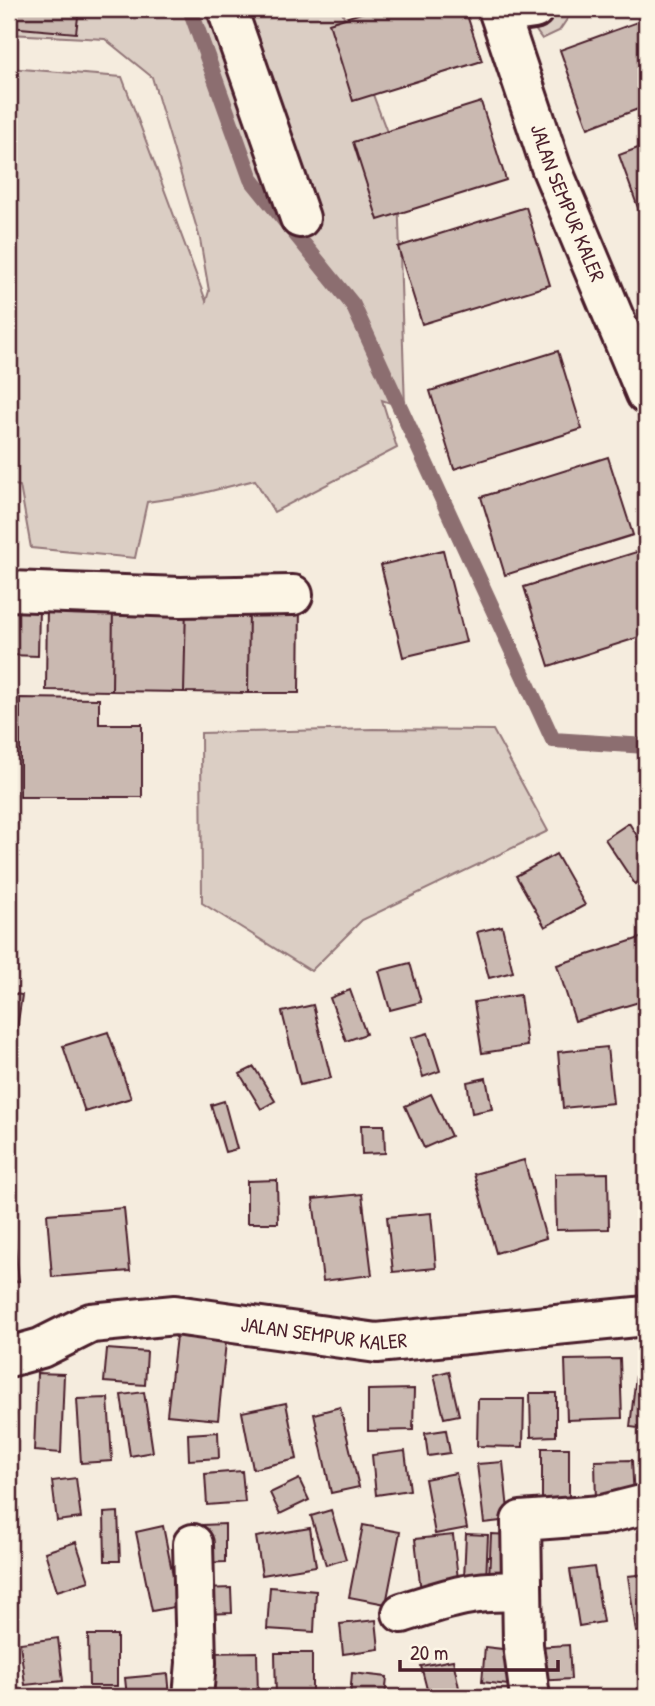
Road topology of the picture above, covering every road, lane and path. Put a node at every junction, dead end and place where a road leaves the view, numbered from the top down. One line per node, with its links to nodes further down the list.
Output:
1 (227, 9): 3 (street)
2 (511, 11): 4 (street, JALAN SEMPUR KALER)
3 (300, 218)
4 (646, 394)
5 (9, 592): 6 (street)
6 (293, 596)
7 (646, 1316): 8 (street, JALAN SEMPUR KALER)
8 (9, 1357)
9 (646, 1504): 11 (street)
10 (193, 1545): 13 (street)
11 (522, 1592): 12 (street); 14 (street)
12 (402, 1613)
13 (193, 1697)
14 (530, 1697)

